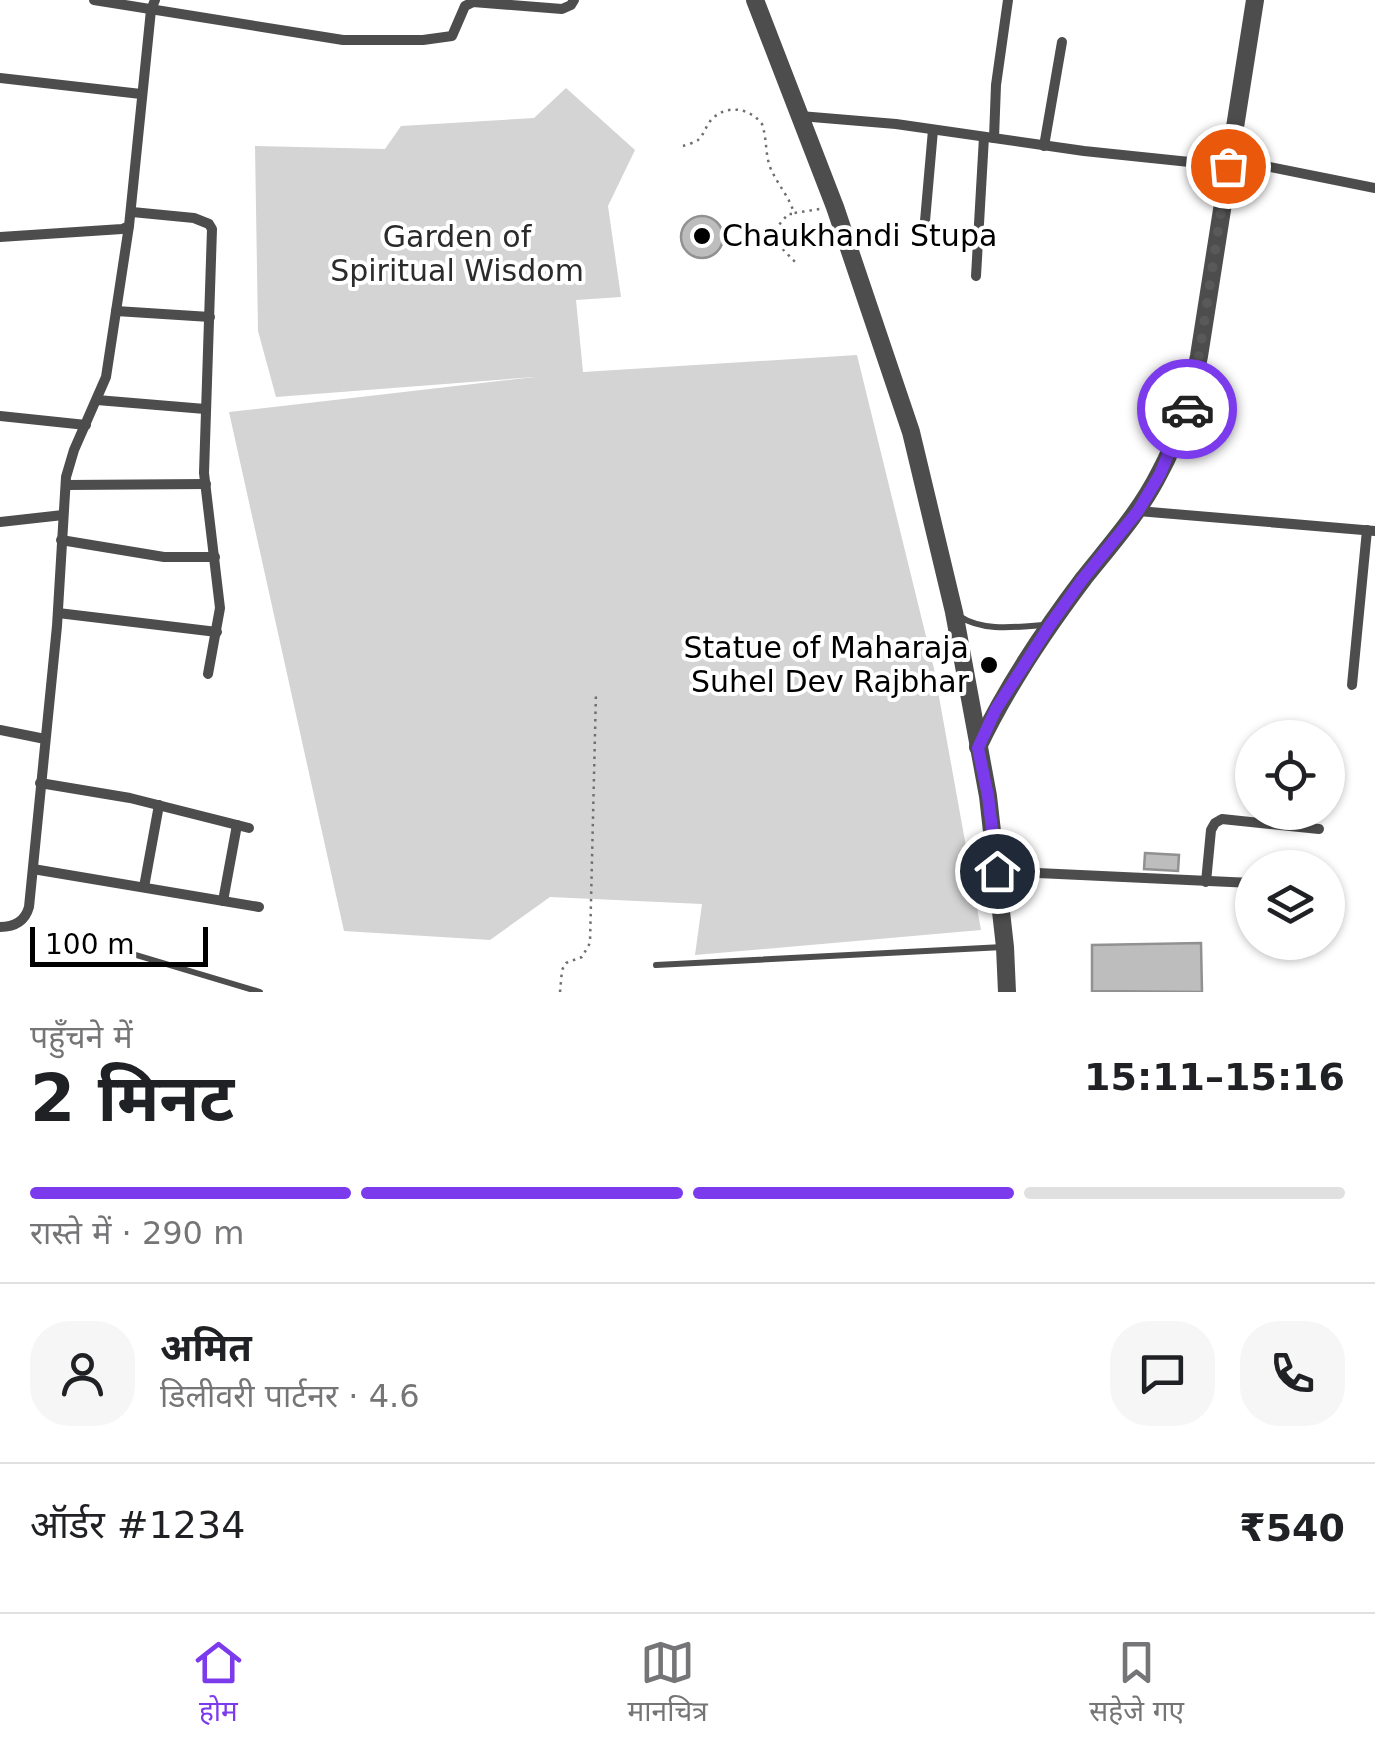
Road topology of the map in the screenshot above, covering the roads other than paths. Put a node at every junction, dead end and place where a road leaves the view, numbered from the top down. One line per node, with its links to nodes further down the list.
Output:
1 (94, 0): 6 (street)
2 (574, 0): 6 (street)
3 (756, 0): 10 (street)
4 (1008, 0): 12 (street)
5 (1256, 0): 14 (street)
6 (153, 5): 9 (street)
7 (1062, 42): 13 (street)
8 (0, 78): 9 (street)
9 (142, 94): 16 (street)
10 (800, 116): 11 (street); 35 (street)
11 (933, 130): 12 (street); 17 (street)
12 (989, 138): 13 (street); 20 (street)
13 (1044, 146): 14 (street)
14 (1229, 162): 15 (street); 29 (street)
15 (1375, 188)
16 (132, 212): 18 (street); 22 (street)
17 (924, 221)
18 (129, 226): 19 (street); 21 (street)
19 (0, 237)
20 (976, 276)
21 (116, 311): 22 (street); 23 (street)
22 (210, 317): 24 (street)
23 (97, 400): 24 (street); 26 (street)
24 (205, 409): 27 (street)
25 (0, 416): 26 (street)
26 (86, 425): 28 (street)
27 (206, 484): 28 (street); 34 (street)
28 (66, 485): 30 (street)
29 (1138, 511): 32 (street); 37 (street)
30 (63, 514): 31 (street); 33 (street)
31 (0, 522)
32 (1371, 531): 40 (street)
33 (61, 540): 34 (street); 36 (street)
34 (215, 557): 38 (street)
35 (954, 612): 37 (lane); 43 (street)
36 (58, 613): 38 (street); 42 (street)
37 (1050, 625): 43 (street)
38 (217, 632): 39 (street)
39 (208, 674)
40 (1352, 684)
41 (0, 730): 42 (street)
42 (45, 739): 44 (street)
43 (978, 748): 48 (street)
44 (40, 783): 45 (street); 47 (street)
45 (159, 805): 51 (street); 52 (street)
46 (1235, 820): 49 (street)
47 (33, 869): 51 (street); 54 (street)
48 (997, 871): 49 (street); 55 (street)
49 (1206, 882): 50 (street)
50 (1235, 883)
51 (144, 888): 52 (street)
52 (222, 901): 53 (street)
53 (258, 907)
54 (0, 927)
55 (1005, 947): 57 (lane); 59 (street)
56 (126, 952): 58 (lane)
57 (656, 965)
58 (260, 992)
59 (1007, 992)

